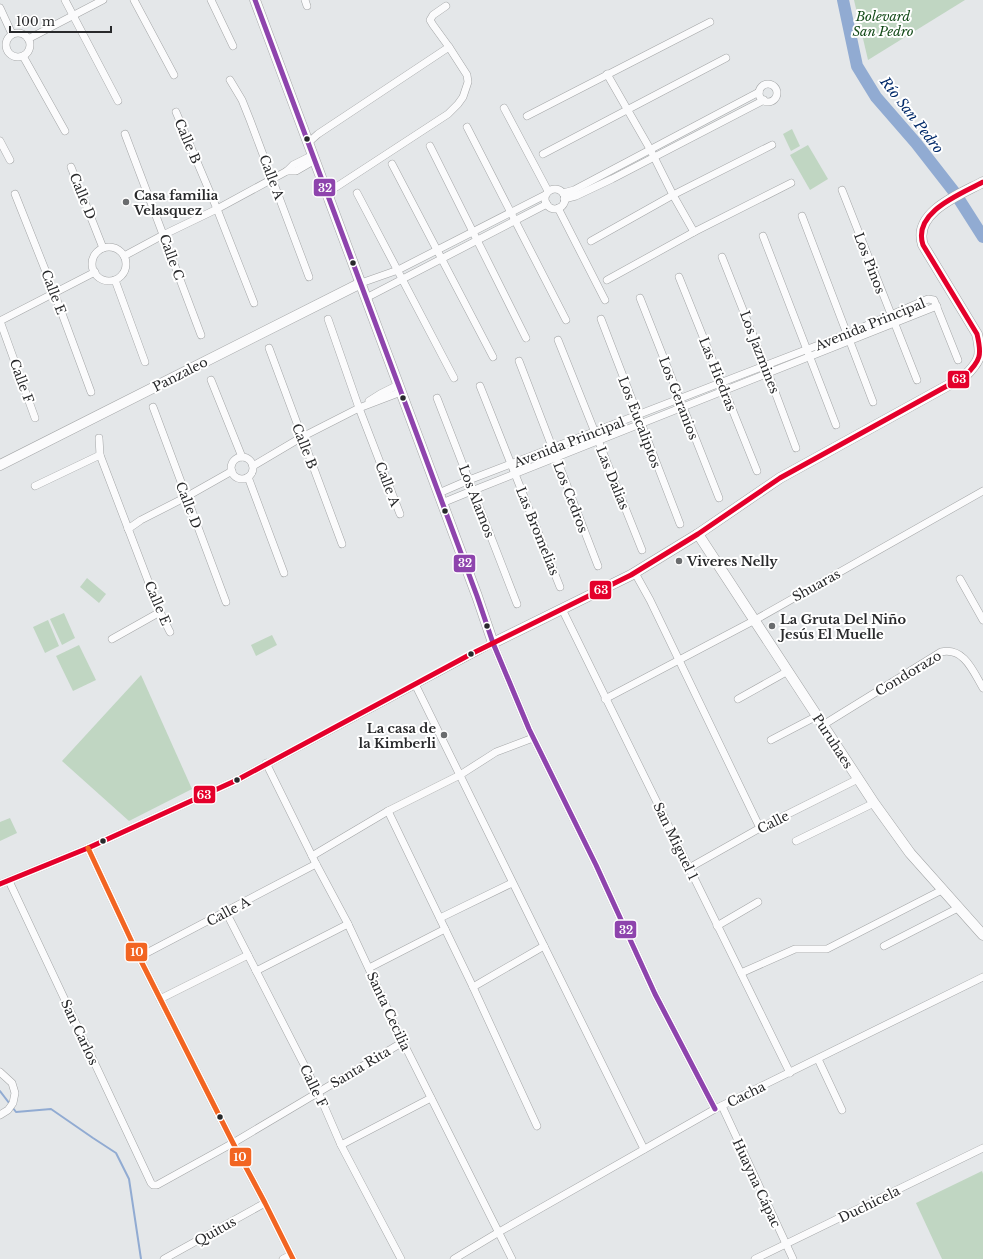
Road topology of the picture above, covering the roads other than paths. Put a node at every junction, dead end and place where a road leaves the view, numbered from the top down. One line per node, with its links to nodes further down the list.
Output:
1 (65, 0): 8 (street)
2 (103, 0): 8 (street)
3 (134, 0): 18 (street)
4 (211, 0): 12 (street)
5 (255, 0): 33 (street)
6 (446, 6): 13 (street)
7 (0, 8): 10 (street)
8 (73, 15): 11 (street); 22 (street)
9 (710, 22): 17 (street)
10 (12, 34): 11 (street); 14 (street)
11 (28, 39): 15 (street)
12 (233, 46)
13 (449, 47): 33 (street); 49 (street)
14 (3, 51): 15 (street)
15 (23, 56): 29 (street)
16 (726, 58): 24 (street)
17 (607, 74): 24 (street); 26 (street)
18 (174, 75)
19 (230, 80): 44 (street, Calle A)
20 (759, 92): 21 (street); 21 (street); 27 (street)
21 (764, 100): 30 (street)
22 (118, 101)
23 (504, 108): 51 (street)
24 (628, 110): 36 (street); 37 (street)
25 (176, 112): 57 (street, Calle B)
26 (527, 116)
27 (699, 123): 30 (street); 36 (street)
28 (467, 127): 58 (street)
29 (65, 131)
30 (703, 131): 38 (street)
31 (125, 134): 63 (street, Calle C)
32 (0, 141): 40 (street)
33 (309, 142): 39 (street)
34 (772, 145): 53 (street)
35 (430, 146): 61 (street)
36 (650, 149): 38 (street); 43 (street)
37 (543, 154)
38 (654, 157): 45 (street); 53 (street)
39 (314, 158): 44 (street); 49 (street)
40 (10, 160)
41 (392, 164): 68 (street)
42 (71, 167): 67 (street, Calle D)
43 (609, 171): 45 (street); 54 (street)
44 (272, 179): 57 (street); 75 (street, Calle A)
45 (612, 179): 54 (street)
46 (983, 182): 100 (street)
47 (791, 183): 62 (street)
48 (842, 190): 87 (street, Los Pinos)
49 (327, 193): 79 (street)
50 (357, 193): 72 (street)
51 (547, 193): 54 (street); 55 (street); 58 (street)
52 (14, 194): 80 (street, Calle E)
53 (673, 195): 62 (street); 66 (street)
54 (564, 196): 56 (street)
55 (547, 204): 56 (street); 60 (street)
56 (558, 208): 83 (street)
57 (217, 209): 63 (street); 84 (street, Calle B)
58 (510, 212): 60 (street); 61 (street)
59 (802, 216): 91 (street)
60 (515, 221): 65 (street); 88 (street)
61 (472, 231): 65 (street); 68 (street)
62 (694, 232): 78 (street)
63 (163, 235): 69 (street); 90 (street, Calle C)
64 (763, 236): 95 (street)
65 (477, 240): 71 (street); 92 (street)
66 (591, 241)
67 (103, 248): 69 (street); 73 (street)
68 (437, 250): 71 (street); 72 (street)
69 (124, 256): 76 (street)
70 (722, 257): 101 (street, Los Jazmines)
71 (442, 259): 77 (street); 96 (street)
72 (398, 270): 77 (street); 79 (street)
73 (95, 272): 76 (street); 80 (street)
74 (679, 276): 105 (street, Las Hiedras)
75 (309, 277)
76 (115, 280): 99 (street)
77 (403, 280): 81 (street); 102 (street)
78 (607, 280)
79 (361, 283): 81 (street); 130 (street, Panzaleo)
80 (54, 292): 89 (street); 109 (street, Calle E)
81 (366, 298): 107 (street)
82 (640, 298): 111 (street, Los Geranios)
83 (605, 300)
84 (254, 303)
85 (328, 319): 115 (street, Calle A)
86 (601, 319): 116 (street, Los Eucaliptos)
87 (893, 319): 91 (street, Avenida Principal); 97 (street, Avenida Principal); 104 (street, Los Pinos)
88 (566, 320)
89 (0, 321): 117 (street, Calle F)
90 (201, 335)
91 (848, 337): 95 (street, Avenida Principal); 112 (street)
92 (526, 338)
93 (558, 340): 120 (street, Las Dalias)
94 (269, 348): 121 (street, Calle B)
95 (808, 353): 101 (street, Avenida Principal); 119 (street)
96 (493, 357)
97 (958, 360)
98 (519, 361): 124 (street, Los Cedros)
99 (145, 362)
100 (979, 365): 146 (street)
101 (767, 369): 105 (street, Avenida Principal); 108 (street, Avenida Principal); 125 (street, Los Jazmines)
102 (454, 378)
103 (211, 380): 127 (street)
104 (917, 380)
105 (722, 383): 108 (street, Las Hiedras); 111 (street, Avenida Principal)
106 (480, 386): 129 (street, Las Bromelias)
107 (399, 388): 115 (street); 141 (street)
108 (725, 390): 114 (street, Avenida Principal); 133 (street, Las Hiedras)
109 (90, 392)
110 (437, 398): 136 (street, Los Alamos)
111 (680, 399): 114 (street, Los Geranios); 116 (street, Avenida Principal)
112 (873, 402)
113 (153, 407): 140 (street, Calle D)
114 (683, 407): 118 (street, Avenida Principal); 142 (street, Los Geranios)
115 (359, 408): 121 (street); 143 (street, Calle A)
116 (637, 415): 118 (street, Los Eucaliptos); 120 (street, Avenida Principal)
117 (35, 418)
118 (640, 423): 123 (street, Avenida Principal); 144 (street, Los Eucaliptos)
119 (836, 425)
120 (595, 432): 123 (street, Las Dalias); 124 (street, Avenida Principal)
121 (302, 437): 131 (street); 147 (street, Calle B)
122 (99, 438): 126 (street, Calle E)
123 (598, 440): 128 (street, Avenida Principal); 148 (street, Las Dalias)
124 (552, 448): 128 (street, Los Cedros); 129 (street, Avenida Principal)
125 (796, 448)
126 (100, 455): 137 (street); 145 (street, Calle E)
127 (242, 457): 131 (street); 132 (street)
128 (556, 457): 134 (street, Avenida Principal); 149 (street, Los Cedros)
129 (511, 464): 134 (street, Las Bromelias); 136 (street, Avenida Principal)
130 (0, 465)
131 (253, 466): 135 (street)
132 (232, 470): 135 (street); 140 (street)
133 (757, 471)
134 (515, 473): 138 (street, Avenida Principal); 153 (street, Las Bromelias)
135 (248, 477): 150 (street)
136 (469, 480): 138 (street, Los Alamos); 141 (street, Avenida Principal)
137 (35, 486)
138 (473, 490): 141 (street, Avenida Principal); 155 (street, Los Alamos)
139 (983, 491): 158 (street, Shuaras)
140 (186, 497): 145 (street); 154 (street, Calle D)
141 (441, 498): 162 (street)
142 (718, 498)
143 (400, 514)
144 (680, 524)
145 (128, 529): 157 (street, Calle E)
146 (698, 534): 151 (street); 158 (street, Puruhaes)
147 (342, 544)
148 (642, 550)
149 (598, 566)
150 (284, 573)
151 (635, 573): 156 (street); 163 (street)
152 (960, 579): 159 (street)
153 (560, 587)
154 (226, 602)
155 (517, 604)
156 (562, 609): 162 (street); 167 (street, San Miguel 1)
157 (160, 612): 160 (street, Calle E); 161 (street)
158 (755, 620): 163 (street, Shuaras); 164 (street, Puruhaes)
159 (983, 620)
160 (170, 632)
161 (112, 639)
162 (493, 643): 165 (street); 170 (street, Huayna Cápac)
163 (679, 660): 167 (street, Shuaras); 177 (street)
164 (788, 671): 168 (street); 169 (street, Puruhaes)
165 (415, 684): 172 (street); 173 (street)
166 (983, 688): 169 (street, Condorazo)
167 (606, 699): 182 (street, San Miguel 1)
168 (738, 699)
169 (820, 721): 171 (street); 174 (street, Puruhaes)
170 (533, 738): 173 (street); 211 (street, Huayna Cápac)
171 (771, 740)
172 (266, 763): 179 (street); 180 (street, Santa Cecilia)
173 (460, 775): 176 (street); 184 (street)
174 (858, 779): 175 (street, Puruhaes); 177 (street, Calle)
175 (874, 803): 178 (street); 186 (street, Puruhaes)
176 (388, 811): 180 (street); 190 (street)
177 (760, 828): 182 (street, Calle)
178 (796, 841)
179 (88, 848): 183 (street); 198 (street)
180 (312, 856): 181 (street, Santa Cecilia)
181 (316, 864): 189 (street, Calle A); 191 (street, Santa Cecilia)
182 (689, 868): 192 (street, San Miguel 1)
183 (9, 881): 185 (street); 219 (street, San Carlos)
184 (512, 883): 190 (street); 195 (street)
185 (0, 884)
186 (942, 890): 188 (street, Puruhaes); 201 (street)
187 (758, 902): 192 (street)
188 (958, 908): 194 (street, Puruhaes); 196 (street)
189 (226, 912): 197 (street, Calle F); 198 (street, Calle A)
190 (440, 918): 193 (street)
191 (348, 924): 199 (street, Santa Cecilia); 200 (street)
192 (717, 926): 201 (street, San Miguel 1)
193 (446, 930): 199 (street); 203 (street)
194 (983, 935)
195 (544, 946): 203 (street); 218 (street)
196 (884, 946)
197 (248, 955): 200 (street, Calle F); 204 (street)
198 (139, 957): 204 (street)
199 (369, 968): 205 (street, Santa Cecilia)
200 (256, 971): 209 (street, Calle F)
201 (741, 973): 208 (street, San Miguel 1)
202 (983, 977): 206 (street, Cacha)
203 (473, 987): 214 (street)
204 (160, 999): 215 (street)
205 (403, 1042): 209 (street, Santa Rita); 210 (street, Santa Cecilia)
206 (818, 1059): 208 (street, Cacha); 212 (street)
207 (0, 1072): 213 (street)
208 (790, 1072): 211 (street, Cacha)
209 (318, 1092): 215 (street, Santa Rita); 216 (street, Calle F)
210 (431, 1098): 216 (street); 221 (street, Santa Cecilia)
211 (718, 1108): 218 (street, Cacha); 222 (street, Huayna Cápac)
212 (842, 1110)
213 (0, 1115)
214 (537, 1126)
215 (233, 1143): 219 (street, Santa Rita); 220 (street)
216 (341, 1145): 226 (street, Calle F)
217 (983, 1148): 222 (street, Duchicela)
218 (644, 1149): 221 (street, Cacha)
219 (150, 1183)
220 (266, 1203): 223 (street); 224 (street, Quitus)
221 (499, 1232): 227 (street, Cacha); 228 (street, Santa Cecilia)
222 (786, 1244): 229 (street, Duchicela); 230 (street, Huayna Cápac)
223 (292, 1257): 225 (street)
224 (164, 1259)
225 (283, 1259)
226 (401, 1259)
227 (454, 1259)
228 (512, 1259)
229 (755, 1259)
230 (793, 1259)

